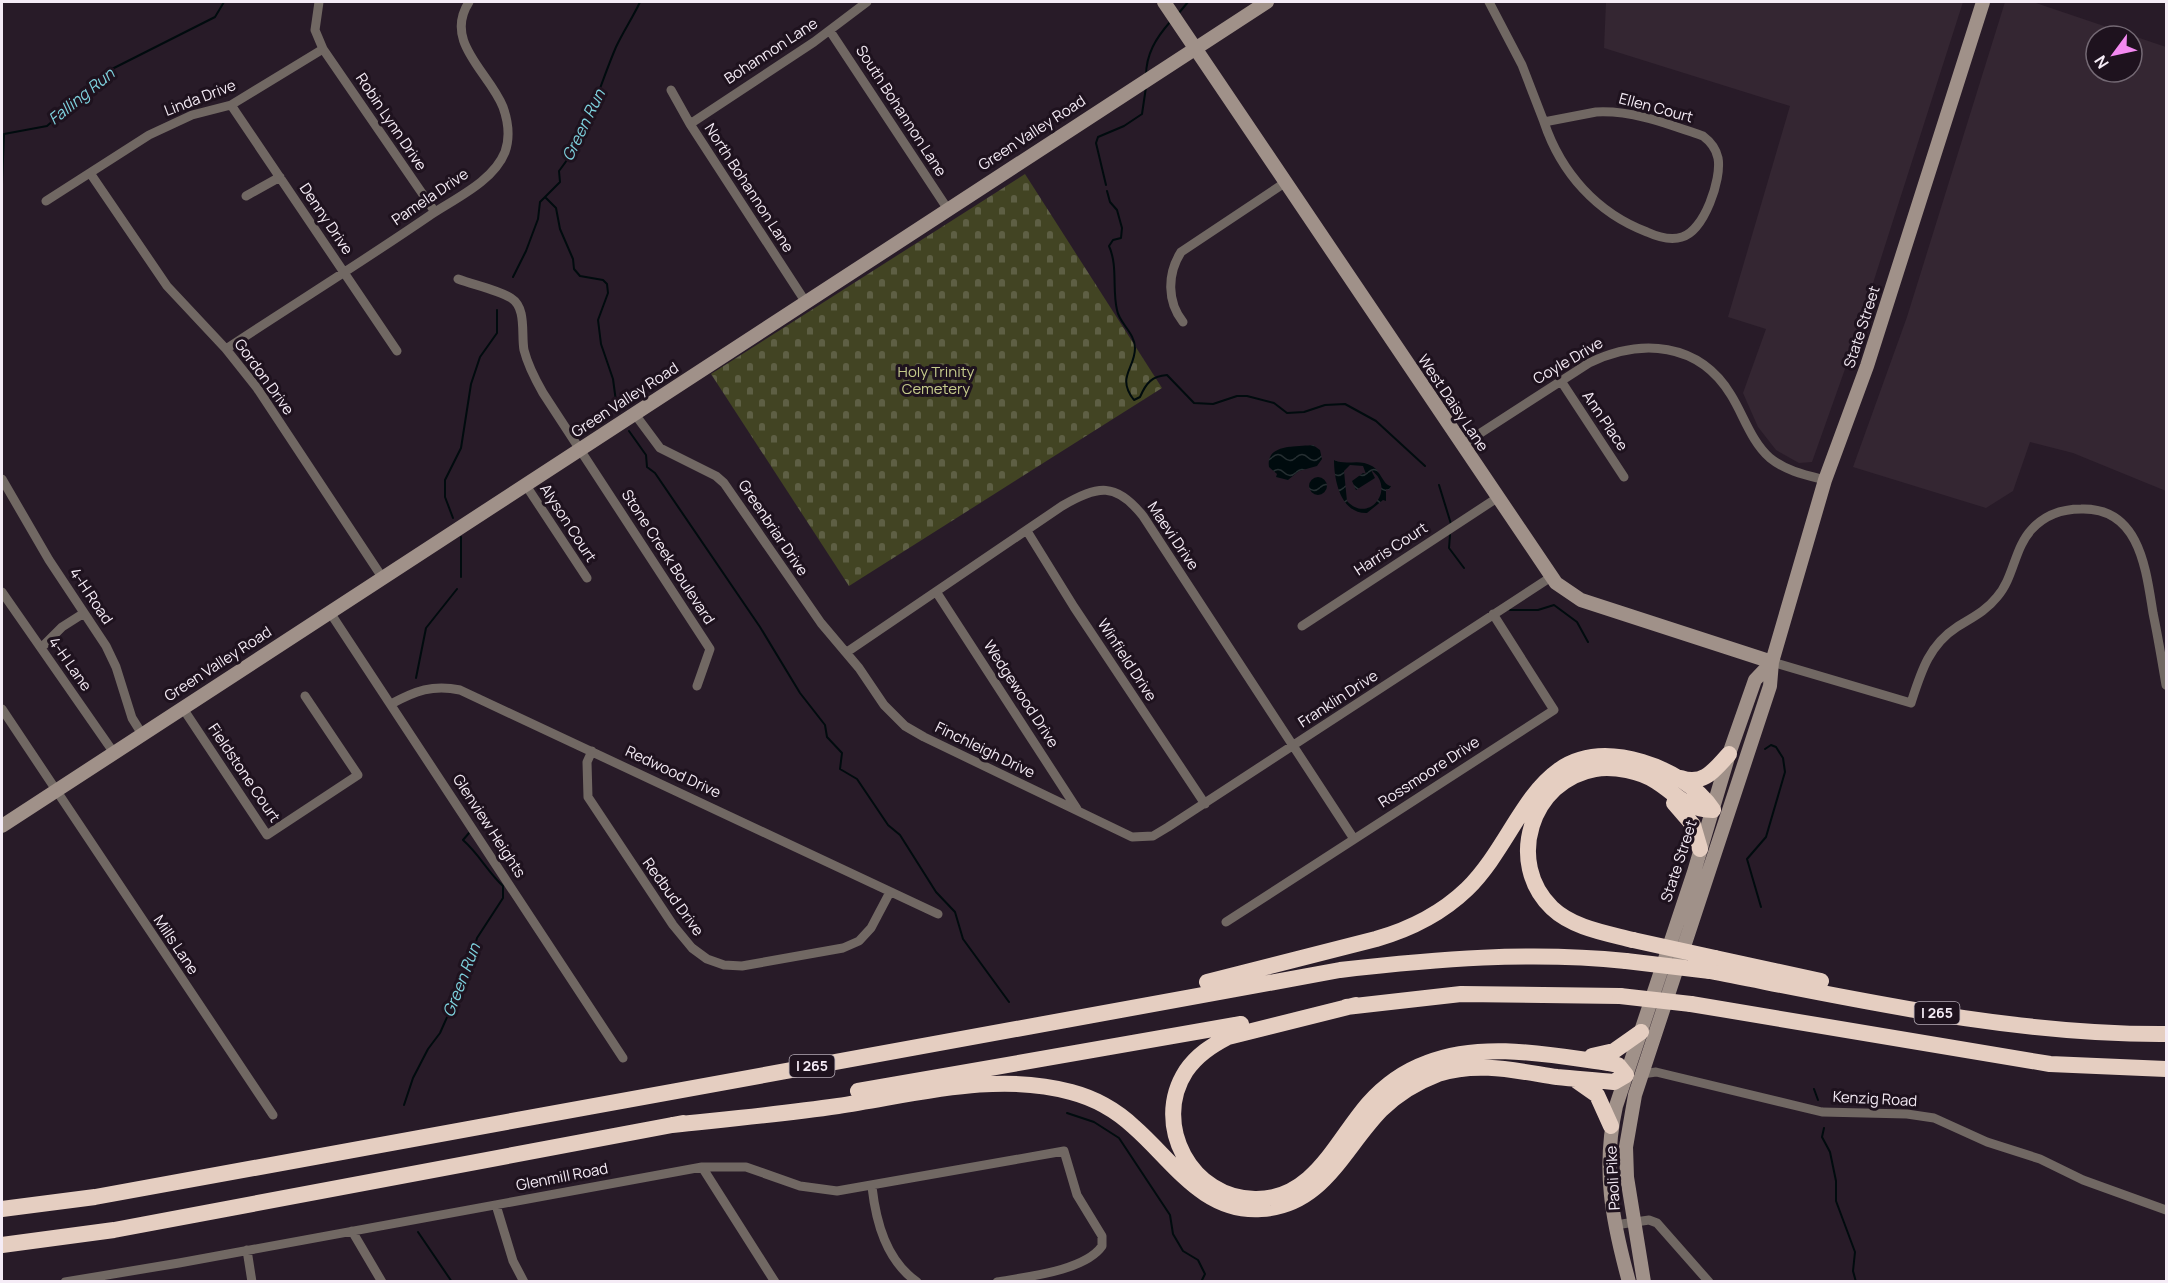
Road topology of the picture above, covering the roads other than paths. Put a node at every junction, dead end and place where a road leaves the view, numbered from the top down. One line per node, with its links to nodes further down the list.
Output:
1 (319, 2): 10 (street)
2 (470, 2): 21 (street, Pamela Drive)
3 (867, 2): 8 (street, Bohannon Lane)
4 (1164, 2): 9 (street, West Daisy Lane)
5 (1267, 2): 9 (street, Green Valley Road)
6 (1489, 2): 13 (street, Ellen Court)
7 (1983, 2): 34 (street, State Street)
8 (830, 31): 14 (street, Bohannon Lane); 20 (street, South Bohannon Lane)
9 (1190, 43): 17 (street, West Daisy Lane); 20 (street, Green Valley Road)
10 (323, 49): 12 (street, Linda Drive); 21 (street, Robin Lynn Drive)
11 (671, 90): 14 (street, North Bohannon Lane)
12 (231, 105): 15 (street, Linda Drive); 16 (street, Denny Drive)
13 (1544, 122): 13 (street, Ellen Court)
14 (690, 124): 24 (street, North Bohannon Lane)
15 (90, 173): 19 (street, Linda Drive); 26 (street, Gordon Drive)
16 (280, 177): 18 (street); 22 (street, Denny Drive)
17 (1286, 182): 25 (street); 30 (street, West Daisy Lane)
18 (246, 196)
19 (46, 201)
20 (947, 208): 24 (street, Green Valley Road)
21 (435, 212): 22 (street, Pamela Drive)
22 (345, 274): 26 (street, Pamela Drive); 27 (street, Denny Drive)
23 (458, 279): 31 (street)
24 (805, 301): 29 (street, Green Valley Road)
25 (1183, 322)
26 (226, 349): 38 (street, Gordon Drive)
27 (396, 351)
28 (1561, 381): 30 (street, Coyle Drive); 32 (street, Ann Place); 34 (street, Coyle Drive)
29 (634, 413): 31 (street, Green Valley Road); 48 (street, Greenbriar Drive)
30 (1462, 445): 36 (street, West Daisy Lane)
31 (579, 449): 35 (street, Green Valley Road); 51 (street, Stone Creek Boulevard)
32 (1624, 477)
33 (2, 479): 44 (street, 4-H Road)
34 (1825, 480): 49 (street, State Street)
35 (525, 484): 38 (street, Green Valley Road); 40 (street, Alyson Court)
36 (1497, 498): 39 (street, West Daisy Lane); 46 (street, Harris Court)
37 (1027, 531): 42 (street, Maevi Drive); 57 (street, Maevi Drive); 64 (street, Winfield Drive)
38 (382, 577): 43 (street, Green Valley Road)
39 (1551, 577): 45 (street, Franklin Drive); 49 (street, West Daisy Lane)
40 (587, 578)
41 (2, 592): 47 (street, 4-H Lane)
42 (937, 594): 48 (street, Maevi Drive); 65 (street, Wedgewood Drive)
43 (328, 611): 53 (street, Glenview Heights); 54 (street, Green Valley Road)
44 (84, 613): 47 (street); 56 (street, 4-H Road)
45 (1493, 615): 57 (street, Franklin Drive); 69 (street, Rossmoore Drive)
46 (1302, 626)
47 (41, 648): 59 (street, 4-H Lane)
48 (846, 652): 65 (street, Finchleigh Drive)
49 (1772, 662): 50 (street); 60 (street, State Street); 66 (street, State Street)
50 (2166, 685)
51 (697, 686)
52 (305, 696): 54 (street, Fieldstone Court)
53 (391, 704): 58 (street, Redwood Drive); 79 (street, Glenview Heights)
54 (182, 707): 56 (street, Green Valley Road)
55 (2, 709): 63 (street, Mills Lane)
56 (142, 734): 59 (street, Green Valley Road)
57 (1294, 746): 64 (street, Franklin Drive); 69 (street, Maevi Drive)
58 (592, 751): 71 (street, Redwood Drive); 71 (street, Redbud Drive)
59 (114, 753): 63 (street, Green Valley Road)
60 (1729, 754): 61 (highway); 66 (street, State Street)
61 (1662, 770): 66 (highway); 76 (highway)
62 (1641, 775): 66 (highway); 70 (highway); 74 (highway, bridge)
63 (56, 790): 67 (street, Green Valley Road); 84 (street, Mills Lane)
64 (1204, 804): 68 (street, Franklin Drive)
65 (1078, 811): 68 (street, Finchleigh Drive)
66 (1720, 812): 70 (street, State Street); 82 (street, State Street)
67 (2, 826)
68 (1139, 838)
69 (1354, 839): 73 (street, Rossmoore Drive)
70 (1700, 849): 77 (street, State Street)
71 (890, 892): 72 (street, Redwood Drive)
72 (938, 914)
73 (1226, 922)
74 (1712, 965): 76 (highway, I 265, bridge); 78 (highway)
75 (1356, 1005): 80 (highway); 81 (highway, I 265, bridge); 85 (highway, I 265)
76 (1039, 1024): 90 (highway, I 265)
77 (1641, 1032): 80 (highway); 82 (street, State Street)
78 (2166, 1034)
79 (623, 1058)
80 (1576, 1059): 82 (highway)
81 (2166, 1070)
82 (1634, 1075): 83 (highway); 86 (street, Paoli Pike); 91 (street, Kenzig Road); 92 (street, Paoli Pike)
83 (1555, 1077): 85 (highway); 86 (highway)
84 (273, 1115)
85 (672, 1125): 95 (highway, I 265)
86 (1611, 1126): 93 (street, Paoli Pike)
87 (702, 1167): 88 (street, Glenmill Road); 89 (street, Glenmill Road); 102 (street)
88 (872, 1187): 103 (street); 104 (street, Glenmill Road)
89 (496, 1205): 94 (street, Glenmill Road); 101 (street)
90 (2, 1209)
91 (2166, 1210)
92 (1632, 1222): 93 (street); 106 (street, Paoli Pike); 107 (street)
93 (1615, 1225): 105 (street, Paoli Pike)
94 (352, 1231): 96 (street, Glenmill Road); 100 (street)
95 (2, 1245)
96 (247, 1250): 97 (street, Glenmill Road); 99 (street)
97 (114, 1278): 98 (street, Glenmill Road)
98 (65, 1281)
99 (252, 1281)
100 (382, 1281)
101 (524, 1281)
102 (775, 1281)
103 (916, 1281)
104 (997, 1281)
105 (1629, 1281)
106 (1644, 1281)
107 (1709, 1281)

